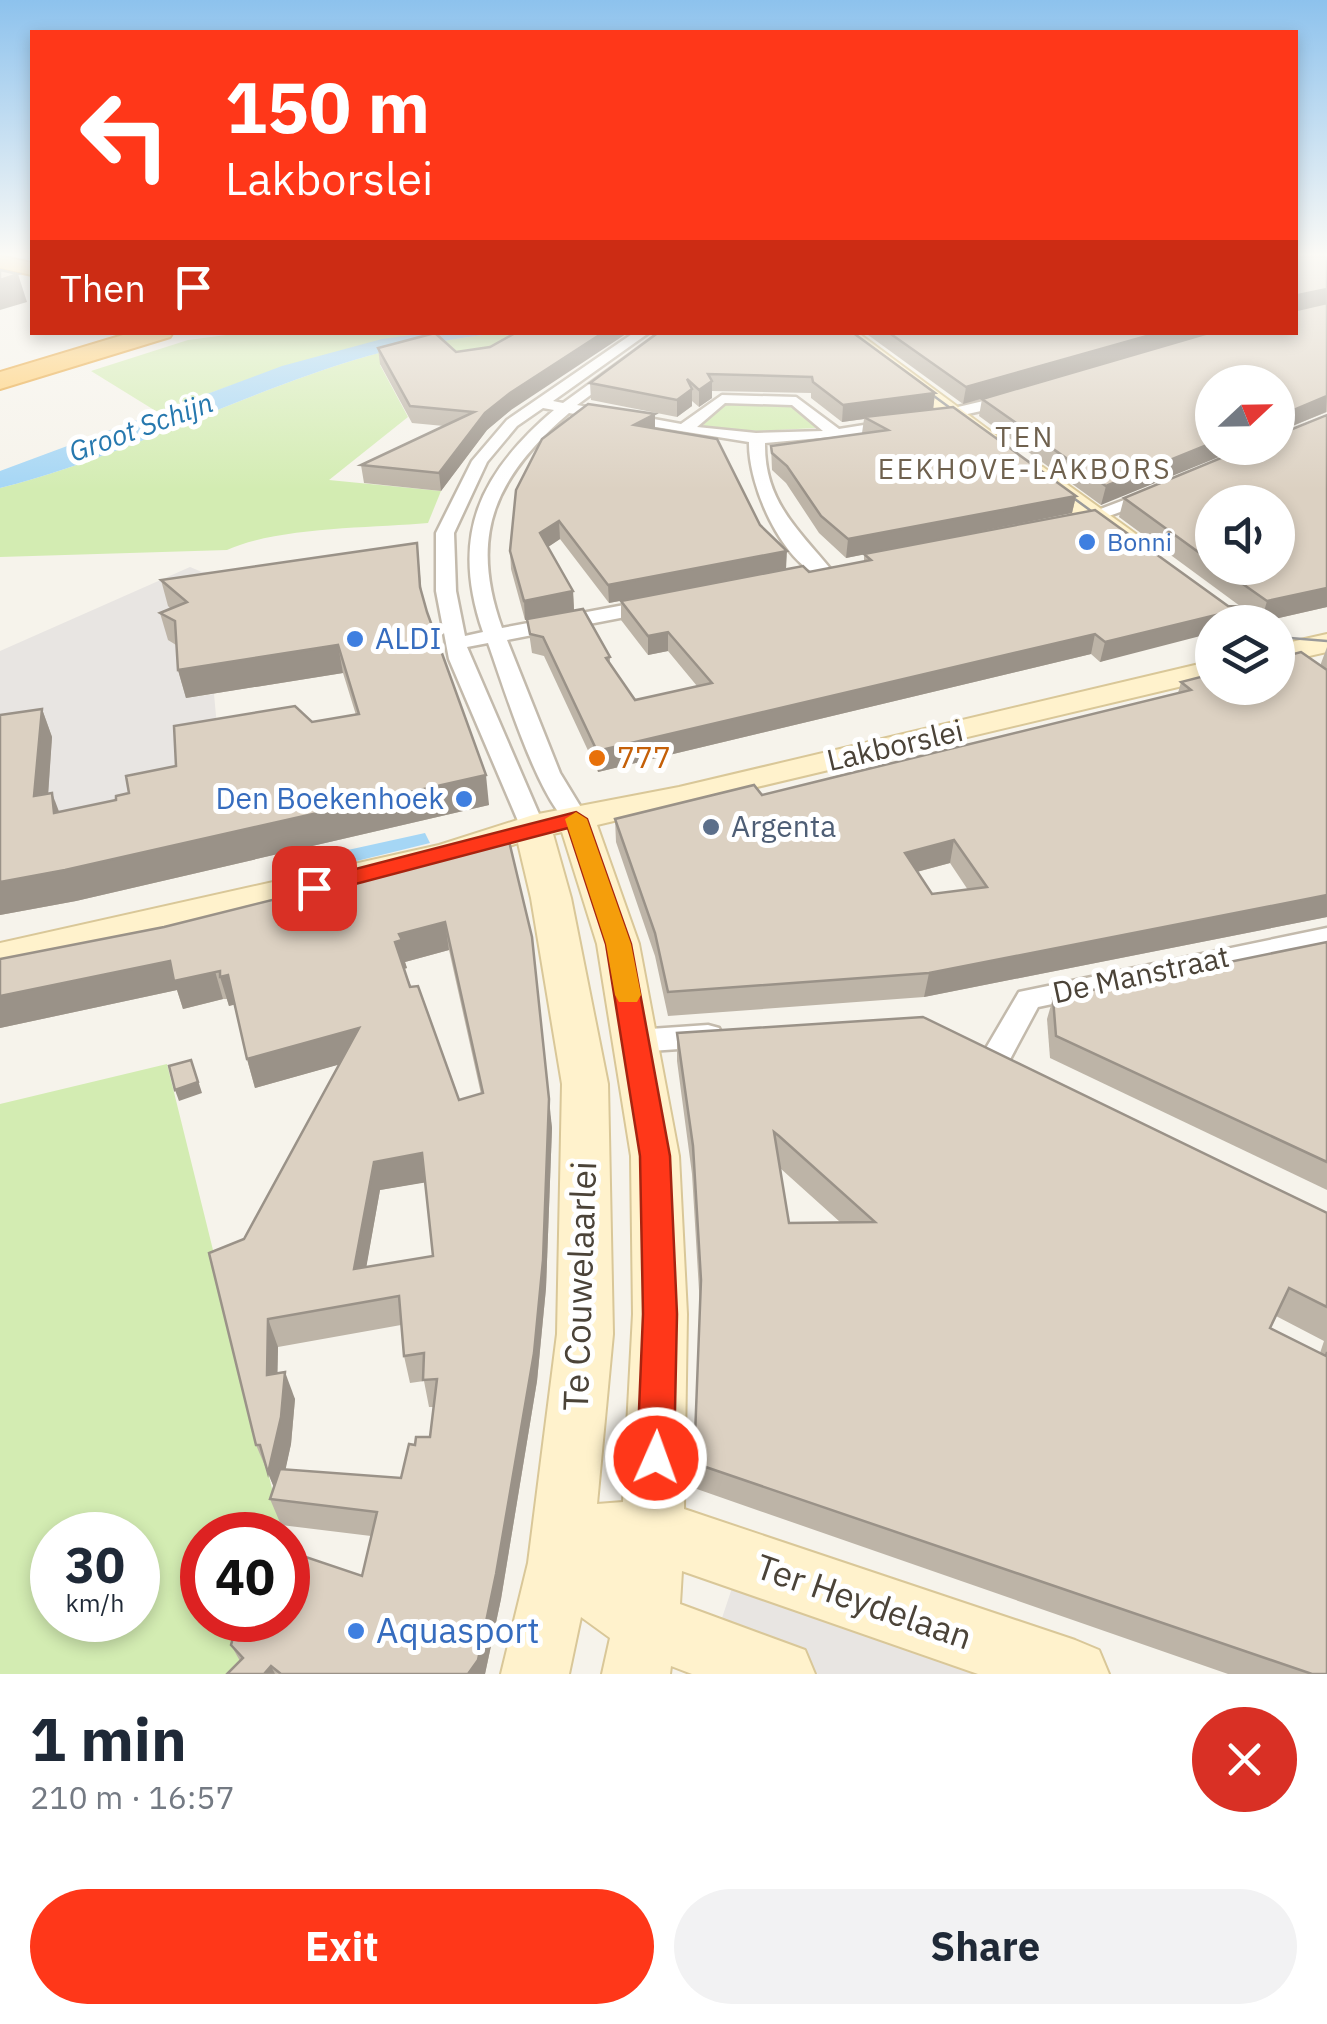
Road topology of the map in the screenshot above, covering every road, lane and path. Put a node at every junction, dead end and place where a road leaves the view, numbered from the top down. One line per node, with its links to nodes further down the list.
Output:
1 (86, 335): 6 (highway)
2 (151, 335): 7 (highway)
3 (639, 335): 9 (street)
4 (666, 335): 10 (street)
5 (848, 335): 11 (street)
6 (0, 360)
7 (0, 381)
8 (1025, 395): 11 (street)
9 (536, 403): 10 (street); 18 (street)
10 (566, 407): 12 (street); 19 (street)
11 (955, 414): 13 (street); 16 (street)
12 (686, 428): 13 (street); 14 (street)
13 (832, 432): 14 (street)
14 (757, 438): 21 (street)
15 (1162, 490): 16 (street)
16 (1096, 518): 17 (street); 20 (street)
17 (1054, 526)
18 (447, 529): 19 (street); 24 (street)
19 (480, 530): 23 (street)
20 (1152, 559)
21 (824, 572)
22 (670, 602): 23 (street)
23 (496, 636): 24 (street); 30 (street)
24 (458, 643): 31 (street)
25 (1327, 643): 26 (street)
26 (1295, 649)
27 (1295, 663): 29 (street)
28 (1195, 674): 32 (street, Lakborslei)
29 (1312, 676)
30 (542, 754): 31 (street); 32 (street)
31 (502, 762): 32 (street)
32 (557, 830): 33 (street, Te Couwelaarlei); 35 (street)
33 (575, 892): 37 (street, Te Couwelaarlei); 42 (street, Te Couwelaarlei)
34 (1327, 938): 39 (street, De Manstraat)
35 (0, 958)
36 (732, 1034): 37 (street)
37 (636, 1041): 41 (street, Te Couwelaarlei)
38 (968, 1041): 39 (street)
39 (998, 1054): 40 (street)
40 (1032, 1072)
41 (653, 1530): 42 (street); 43 (street, Te Couwelaarlei); 46 (street, Ter Heydelaan)
42 (561, 1551): 43 (street); 44 (street, Te Couwelaarlei)
43 (641, 1649): 45 (street)
44 (535, 1674)
45 (780, 1674)
46 (1075, 1674)

